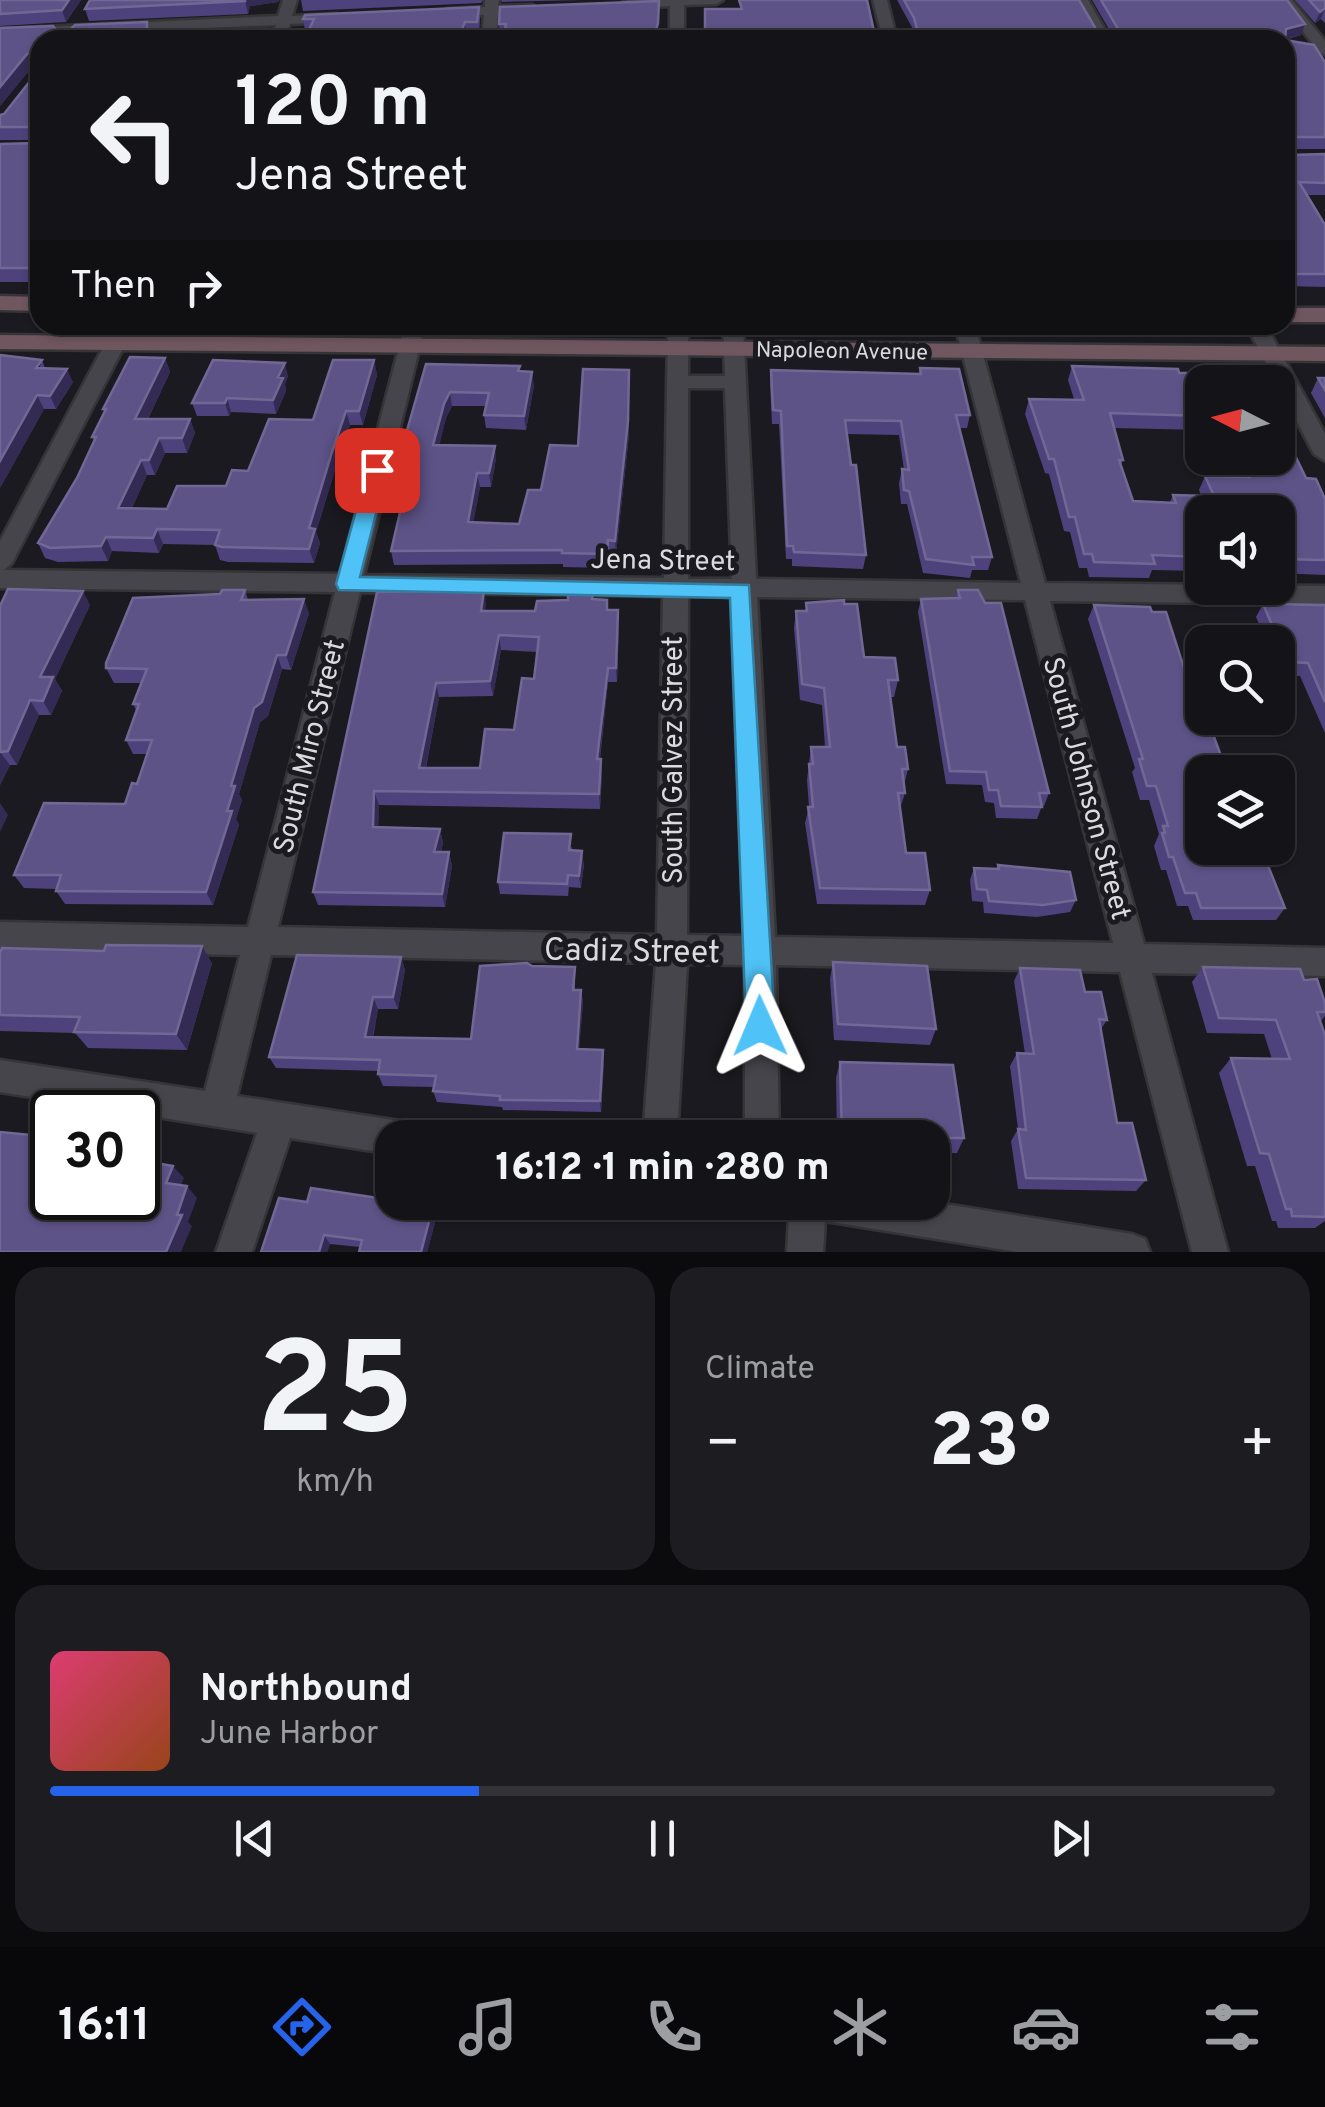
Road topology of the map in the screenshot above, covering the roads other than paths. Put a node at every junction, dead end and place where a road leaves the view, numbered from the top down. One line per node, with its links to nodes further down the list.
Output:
1 (290, 0): 13 (street)
2 (716, 0): 6 (street)
3 (880, 0): 19 (street)
4 (1082, 0): 20 (street)
5 (1284, 0): 24 (street)
6 (677, 1): 8 (street); 18 (street)
7 (492, 5): 9 (street); 11 (street); 17 (street)
8 (603, 5)
9 (548, 8)
10 (85, 11): 14 (street)
11 (436, 13)
12 (360, 17): 13 (street)
13 (285, 20): 15 (street); 16 (street)
14 (72, 30)
15 (149, 30)
16 (282, 30)
17 (491, 30)
18 (677, 30)
19 (888, 30)
20 (1098, 30)
21 (0, 33): 22 (street)
22 (30, 34)
23 (1304, 47): 24 (street)
24 (1324, 48)
25 (0, 303): 26 (main road)
26 (30, 304)
27 (1295, 314): 28 (main road)
28 (1325, 315)
29 (106, 335): 36 (main road, Napoleon Avenue)
30 (120, 335): 42 (street)
31 (412, 335): 33 (main road, Napoleon Avenue); 44 (street, South Miro Street)
32 (1261, 335): 37 (street)
33 (678, 337): 34 (main road, Napoleon Avenue); 39 (street, South Galvez Street)
34 (733, 337): 35 (main road, Napoleon Avenue); 40 (street)
35 (968, 338): 37 (main road, Napoleon Avenue); 47 (street, South Johnson Street)
36 (0, 342)
37 (1271, 354): 38 (main road, Napoleon Avenue); 41 (street)
38 (1325, 354)
39 (676, 382): 40 (street); 45 (street, South Galvez Street)
40 (734, 382): 46 (street)
41 (1325, 454)
42 (0, 563)
43 (0, 579): 44 (street, Jena Street)
44 (347, 584): 45 (street, Jena Street); 50 (street, South Miro Street)
45 (672, 590): 46 (street, Jena Street); 51 (street, South Galvez Street)
46 (741, 590): 47 (street, Jena Street); 52 (street)
47 (1036, 594): 48 (street, Jena Street); 53 (street, South Johnson Street)
48 (1325, 595)
49 (0, 936): 50 (street, Cadiz Street)
50 (260, 944): 51 (street, Cadiz Street); 56 (street, South Miro Street)
51 (672, 950): 52 (street, Cadiz Street); 58 (street, South Galvez Street)
52 (760, 952): 53 (street, Cadiz Street); 59 (street)
53 (1133, 958): 54 (street, Cadiz Street); 66 (street, South Johnson Street)
54 (1325, 962)
55 (0, 1076): 56 (street)
56 (217, 1109): 57 (street)
57 (279, 1118): 60 (street); 63 (street)
58 (661, 1120)
59 (762, 1120)
60 (375, 1134)
61 (807, 1220): 64 (street)
62 (931, 1220): 65 (street)
63 (234, 1252)
64 (804, 1252)
65 (1132, 1252)
66 (1210, 1252)

